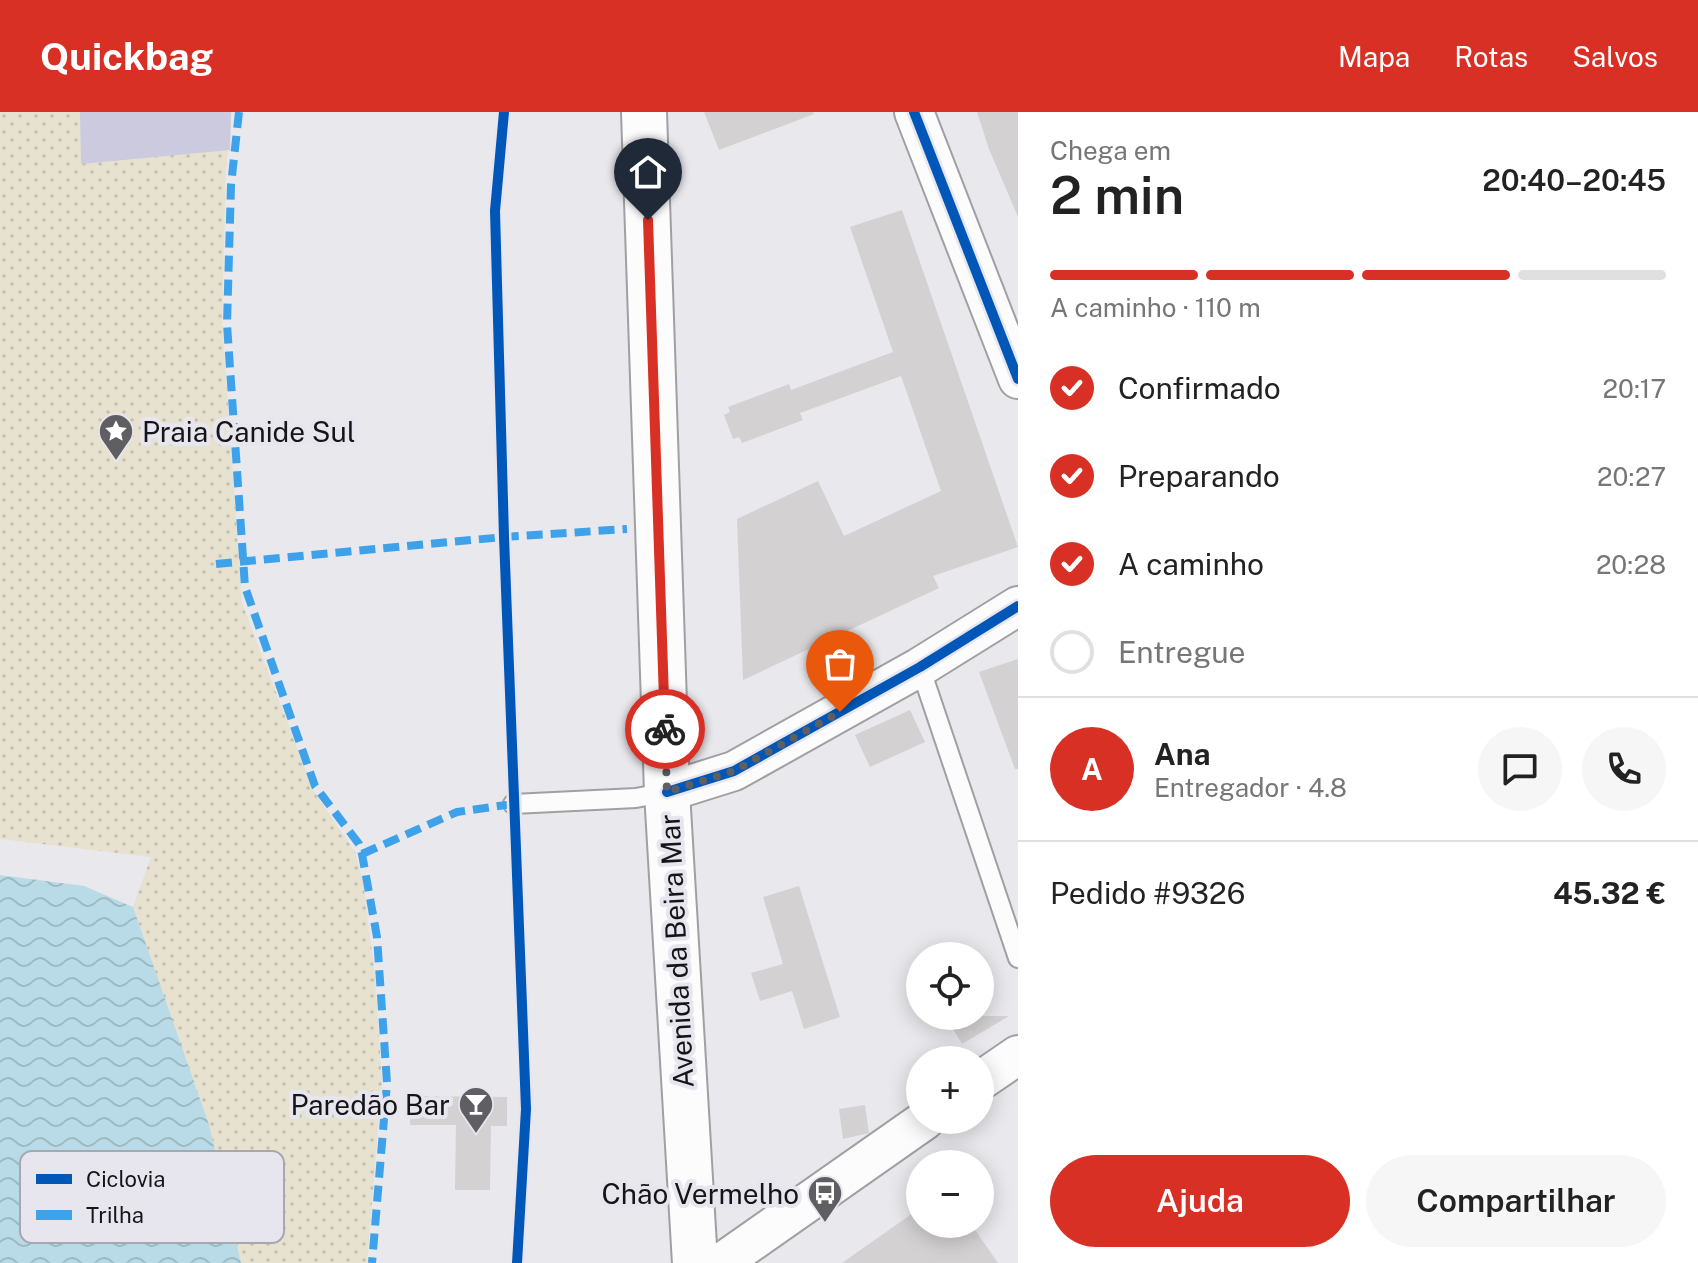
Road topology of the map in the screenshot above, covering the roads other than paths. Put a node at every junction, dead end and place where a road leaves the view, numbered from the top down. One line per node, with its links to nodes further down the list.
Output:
1 (644, 112): 6 (main road, Avenida da Beira Mar)
2 (914, 112): 3 (street)
3 (1018, 379)
4 (1018, 606): 5 (street)
5 (920, 667): 6 (street); 8 (lane)
6 (667, 792): 7 (lane); 12 (main road, Avenida da Beira Mar)
7 (513, 804)
8 (1018, 958)
9 (1018, 1055): 10 (street)
10 (994, 1071)
11 (906, 1133): 13 (street)
12 (695, 1263)
13 (721, 1263)

